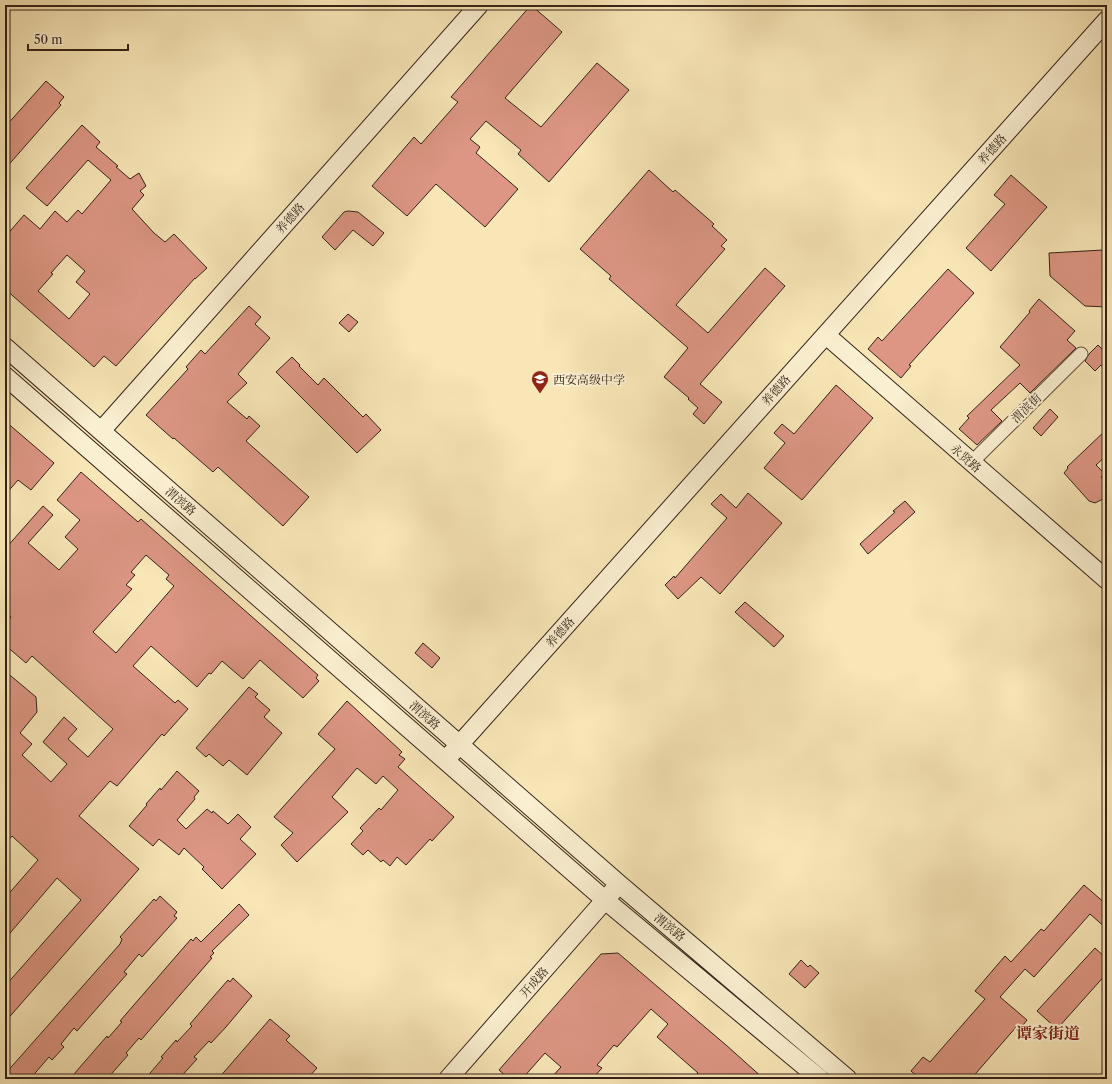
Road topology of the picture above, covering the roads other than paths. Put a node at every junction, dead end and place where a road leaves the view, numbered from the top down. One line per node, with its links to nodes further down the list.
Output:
1 (478, 5): 7 (street, 养德路)
2 (1107, 20): 3 (street, 养德路)
3 (826, 335): 8 (street, 永贤路); 10 (street, 养德路)
4 (5, 347): 7 (street, 渭滨路)
5 (1081, 354): 8 (street, 渭滨街)
6 (5, 376): 11 (street, 渭滨路)
7 (101, 431): 10 (street, 渭滨路)
8 (972, 462): 9 (street, 永贤路)
9 (1107, 580)
10 (459, 745): 11 (street, 养德路); 12 (street, 渭滨路)
11 (445, 761): 13 (street, 渭滨路)
12 (619, 884): 13 (street, 开成路); 16 (street, 渭滨路)
13 (605, 900): 14 (street, 开成路); 15 (street, 渭滨路)
14 (448, 1079)
15 (820, 1079)
16 (848, 1079)

